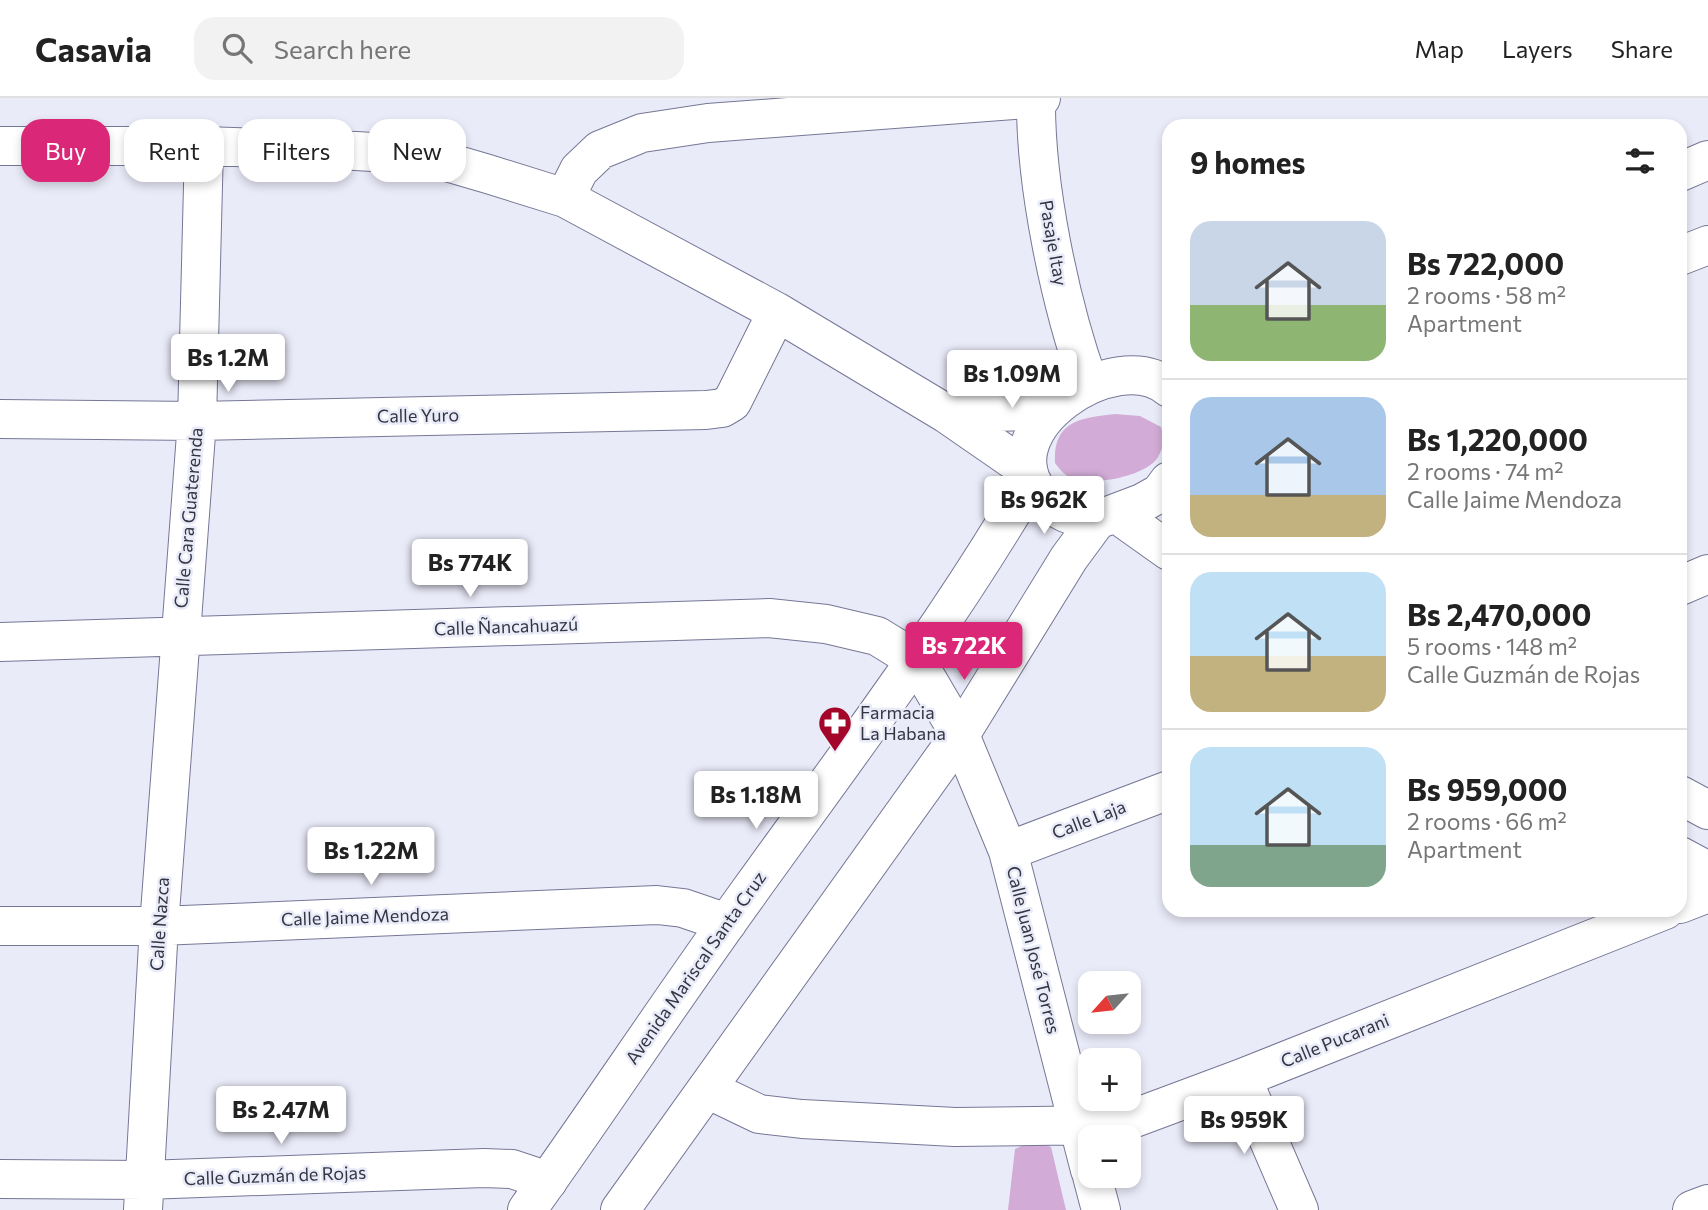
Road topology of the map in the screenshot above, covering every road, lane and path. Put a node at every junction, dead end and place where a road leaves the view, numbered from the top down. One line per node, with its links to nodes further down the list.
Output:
1 (1037, 99): 8 (street); 12 (street, Pasaje Itay)
2 (0, 146): 3 (street)
3 (124, 146)
4 (224, 147): 8 (street)
5 (1708, 160): 6 (street)
6 (1687, 169)
7 (203, 182): 17 (street, Calle Cara Guaterenda)
8 (565, 198): 11 (street)
9 (1708, 244): 10 (street)
10 (1687, 253)
11 (777, 312): 15 (street); 17 (street, Calle Yuro)
12 (1089, 384): 13 (street); 14 (street, Avenida Mariscal Santa Cruz)
13 (1162, 384)
14 (1051, 410): 15 (street); 18 (street, Avenida Mariscal Santa Cruz)
15 (947, 414): 18 (street)
16 (0, 419): 17 (street, Calle Yuro)
17 (197, 421): 24 (street, Calle Cara Guaterenda)
18 (1029, 475): 20 (street); 26 (street, Avenida Mariscal Santa Cruz)
19 (1162, 490): 20 (street)
20 (1107, 517): 21 (street); 27 (street)
21 (1162, 547)
22 (1708, 574): 23 (street)
23 (1687, 583)
24 (180, 639): 25 (street, Calle Ñancahuazú); 26 (street, Calle Ñancahuazú); 39 (street, Calle Nazca)
25 (0, 642)
26 (916, 660): 27 (street, Calle Ñancahuazú); 37 (street, Avenida Mariscal Santa Cruz)
27 (960, 735): 31 (street, Calle Juan José Torres); 41 (street)
28 (1162, 793): 31 (street, Calle Laja)
29 (1687, 799): 30 (street)
30 (1708, 810)
31 (1008, 851): 42 (street, Calle Juan José Torres)
32 (1687, 860): 33 (street)
33 (1708, 871)
34 (1708, 893): 35 (street)
35 (1687, 901)
36 (1647, 917): 40 (street, Calle Pucarani)
37 (727, 923): 39 (street, Calle Jaime Mendoza); 48 (street, Avenida Mariscal Santa Cruz)
38 (0, 926): 39 (street, Calle Jaime Mendoza)
39 (159, 926): 47 (street, Calle Nazca)
40 (1242, 1078): 43 (street, Calle Pucarani); 52 (street)
41 (707, 1089): 44 (street, Calle Pucarani); 50 (street)
42 (1078, 1125)
43 (1092, 1125)
44 (1078, 1127)
45 (0, 1179): 47 (street, Calle Guzmán de Rojas)
46 (1095, 1188): 51 (street)
47 (144, 1195): 48 (street, Calle Guzmán de Rojas)
48 (537, 1195)
49 (1708, 1204): 53 (street)
50 (620, 1210)
51 (1101, 1210)
52 (1299, 1210)
53 (1692, 1210)

